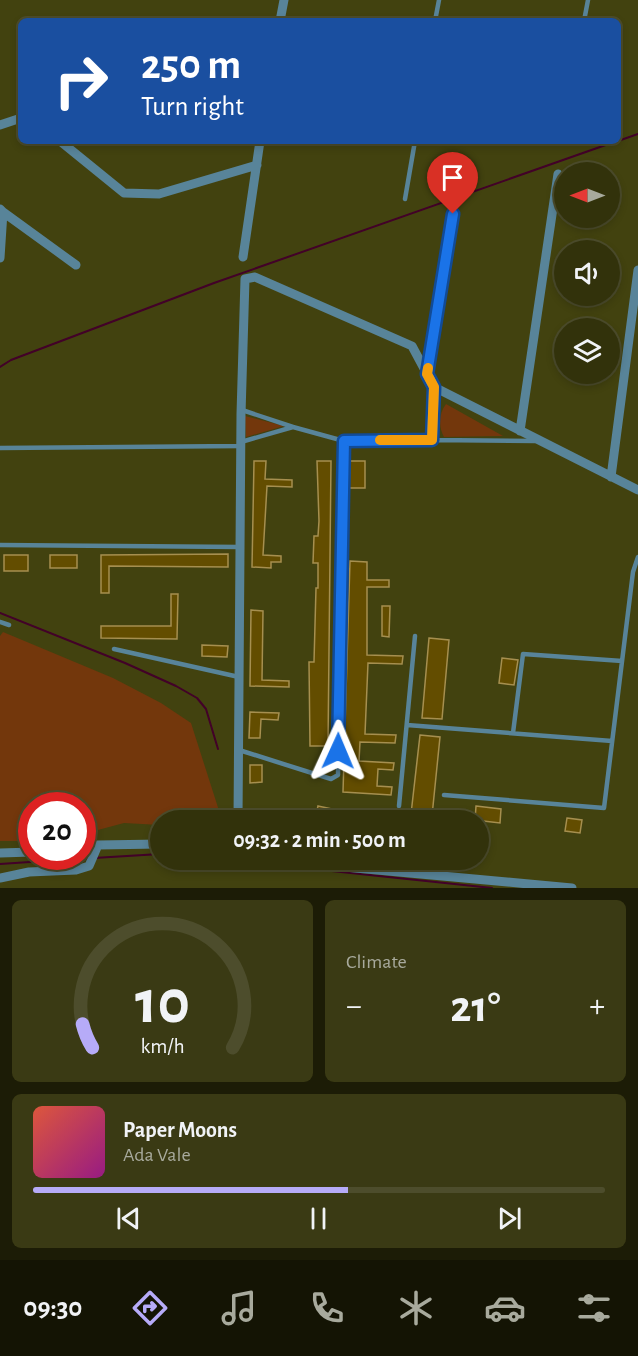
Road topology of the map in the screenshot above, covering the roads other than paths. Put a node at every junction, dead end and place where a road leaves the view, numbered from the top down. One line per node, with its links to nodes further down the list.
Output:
1 (284, 0): 4 (street)
2 (439, 0): 5 (lane)
3 (588, 0): 6 (lane)
4 (281, 18)
5 (436, 18)
6 (585, 18)
7 (18, 119): 8 (street)
8 (0, 125)
9 (64, 144): 12 (street)
10 (260, 144): 12 (street)
11 (414, 144): 13 (lane)
12 (257, 165): 17 (street)
13 (405, 199)
14 (554, 201): 25 (street)
15 (1, 211): 18 (street); 19 (street)
16 (453, 214): 21 (street)
17 (243, 257)
18 (0, 258)
19 (76, 266)
20 (638, 270): 31 (street)
21 (427, 374): 22 (street); 23 (street)
22 (434, 387): 25 (street); 26 (lane)
23 (241, 409): 24 (lane); 29 (street)
24 (293, 428): 27 (lane); 29 (lane)
25 (520, 431): 28 (street)
26 (432, 440): 27 (lane); 28 (lane)
27 (344, 441): 45 (lane)
28 (541, 441): 31 (street)
29 (241, 444): 30 (lane); 34 (street)
30 (0, 448)
31 (611, 477): 32 (street)
32 (638, 490)
33 (0, 545): 34 (lane)
34 (240, 547): 41 (street)
35 (638, 557): 40 (lane)
36 (0, 622): 37 (lane)
37 (9, 625)
38 (416, 636): 42 (lane)
39 (114, 649): 41 (lane)
40 (622, 661): 43 (lane); 44 (lane)
41 (239, 677): 45 (street)
42 (407, 725): 43 (lane); 47 (lane)
43 (513, 733): 44 (lane)
44 (612, 741): 46 (lane)
45 (238, 750): 48 (street)
46 (444, 795)
47 (399, 806)
48 (238, 810)
49 (98, 844): 50 (street); 54 (street)
50 (150, 844)
51 (18, 853): 52 (street)
52 (0, 854)
53 (377, 870): 55 (street)
54 (0, 878)
55 (572, 888)

